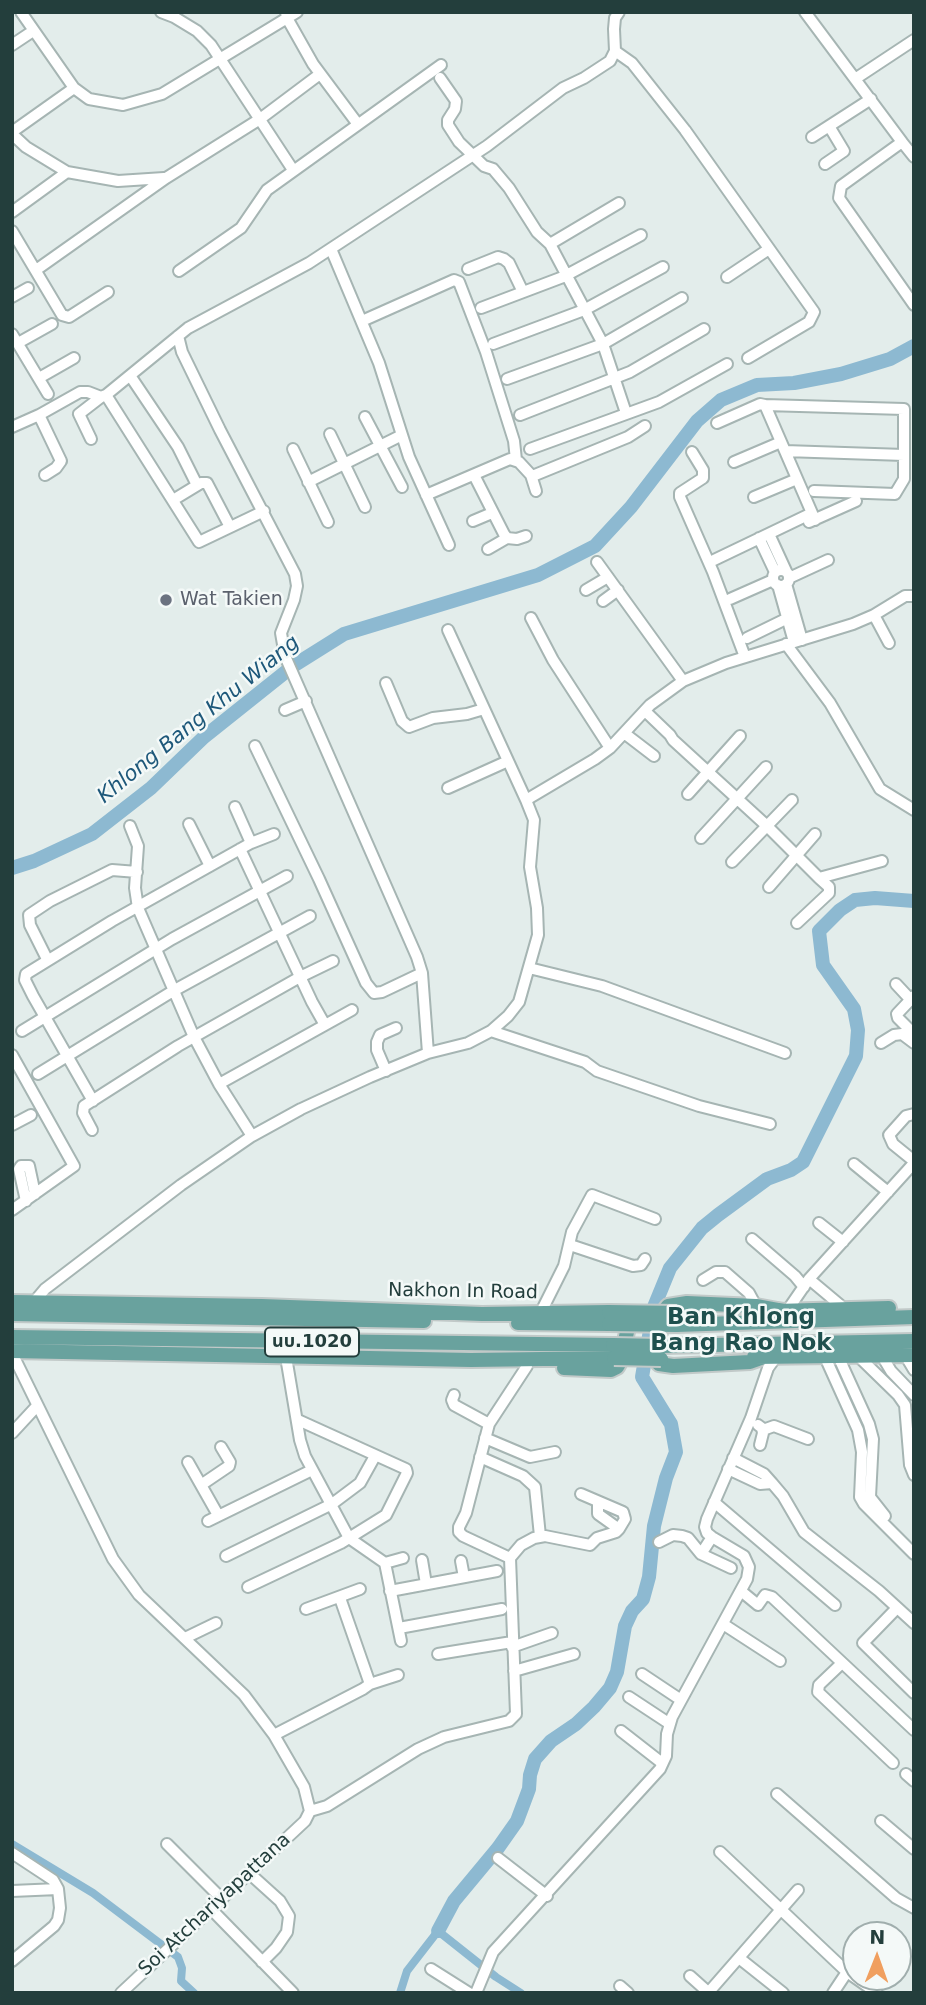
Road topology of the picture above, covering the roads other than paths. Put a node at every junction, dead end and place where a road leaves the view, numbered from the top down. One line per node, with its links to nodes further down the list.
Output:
1 (21, 12): 7 (street)
2 (161, 12): 5 (street)
3 (619, 12): 10 (street)
4 (805, 12): 15 (street)
5 (176, 14): 11 (street)
6 (290, 14): 11 (street); 13 (street)
7 (33, 31): 9 (street); 16 (street)
8 (914, 40): 15 (street)
9 (12, 46)
10 (615, 51): 24 (street); 38 (street)
11 (220, 59): 16 (street); 18 (street)
12 (441, 65): 19 (street)
13 (320, 74): 18 (street); 19 (street)
14 (440, 78): 25 (street)
15 (855, 79): 17 (street)
16 (74, 88): 21 (street)
17 (871, 99): 20 (street); 23 (street)
18 (260, 120): 29 (street); 31 (street)
19 (357, 123): 29 (street)
20 (829, 126): 22 (street); 27 (street)
21 (12, 133): 30 (street)
22 (812, 137)
23 (902, 142): 26 (street); 50 (street)
24 (487, 146): 25 (street); 28 (street)
25 (472, 155): 28 (street); 37 (street)
26 (914, 157)
27 (825, 164)
28 (493, 169): 36 (street)
29 (293, 170): 42 (street)
30 (66, 172): 31 (street); 33 (street)
31 (166, 178): 41 (street)
32 (619, 203): 36 (street)
33 (12, 212)
34 (12, 231): 41 (street)
35 (641, 235): 43 (street)
36 (550, 244): 43 (street)
37 (331, 249): 53 (street); 56 (street)
38 (769, 249): 44 (street); 61 (street)
39 (663, 267): 52 (street)
40 (468, 269): 47 (street)
41 (36, 270): 46 (street)
42 (179, 271)
43 (567, 275): 47 (street); 52 (street)
44 (727, 277)
45 (28, 288): 48 (street)
46 (108, 292)
47 (523, 292): 51 (street)
48 (12, 296)
49 (682, 298): 59 (street)
50 (914, 305)
51 (481, 308)
52 (584, 310): 58 (street); 59 (street)
53 (362, 321): 78 (street); 86 (street)
54 (52, 324): 57 (street)
55 (704, 328): 65 (street)
56 (178, 336): 64 (street); 103 (street)
57 (15, 339): 63 (street)
58 (494, 344)
59 (603, 344): 65 (street); 66 (street)
60 (74, 358): 63 (street)
61 (748, 358)
62 (727, 363): 70 (street)
63 (39, 377): 67 (street)
64 (131, 377): 68 (street); 94 (street)
65 (615, 377): 70 (street); 72 (street)
66 (506, 379)
67 (48, 394)
68 (104, 396): 71 (street); 79 (street); 100 (street)
69 (765, 405): 74 (street); 81 (street); 85 (street)
70 (626, 413): 83 (street)
71 (39, 415): 76 (street); 89 (street)
72 (520, 415)
73 (366, 417): 80 (street)
74 (717, 424)
75 (645, 426): 91 (street)
76 (12, 427)
77 (330, 434): 88 (street)
78 (402, 435): 80 (street); 98 (street)
79 (91, 439)
80 (380, 446): 88 (street); 95 (street)
81 (783, 447): 85 (street); 87 (street); 92 (street)
82 (293, 449): 93 (street)
83 (530, 449)
84 (692, 452): 131 (street)
85 (909, 458): 97 (street)
86 (516, 460): 90 (street); 91 (street)
87 (734, 462)
88 (345, 464): 93 (street); 102 (street)
89 (44, 475)
90 (474, 475): 98 (street); 104 (street)
91 (531, 475): 96 (street)
92 (797, 479): 99 (street); 105 (street)
93 (308, 482): 106 (street)
94 (197, 485): 100 (street); 108 (street)
95 (402, 487)
96 (536, 491)
97 (814, 491)
98 (426, 495): 112 (street)
99 (754, 497)
100 (173, 500): 108 (street)
101 (856, 501): 105 (street)
102 (365, 508)
103 (264, 512): 108 (street); 134 (street)
104 (492, 513): 107 (street); 111 (street)
105 (813, 517): 110 (street)
106 (328, 522)
107 (472, 522)
108 (230, 527)
109 (526, 536): 111 (street)
110 (767, 537): 114 (street); 118 (street)
111 (507, 538): 113 (street)
112 (449, 545)
113 (488, 550)
114 (714, 560)
115 (828, 560): 118 (street)
116 (597, 562): 117 (street)
117 (608, 577): 119 (street); 120 (street)
118 (781, 578): 122 (street); 125 (street)
119 (586, 590)
120 (618, 590): 123 (street); 132 (street)
121 (914, 596): 124 (street)
122 (730, 599)
123 (603, 601)
124 (874, 615): 129 (street); 130 (street)
125 (791, 617): 128 (street); 129 (street)
126 (531, 618): 141 (street)
127 (448, 630): 136 (street)
128 (747, 638)
129 (794, 642): 131 (street); 152 (street)
130 (889, 643)
131 (745, 657): 132 (street)
132 (683, 681): 137 (street)
133 (386, 683): 136 (street)
134 (306, 701): 135 (street); 178 (street)
135 (285, 709)
136 (484, 709): 143 (street)
137 (642, 713): 138 (street); 145 (street)
138 (624, 733): 141 (street); 142 (street)
139 (740, 736): 145 (street)
140 (255, 746): 178 (street)
141 (610, 748): 149 (street)
142 (654, 756)
143 (508, 761): 146 (street); 149 (street)
144 (766, 767): 148 (street)
145 (708, 771): 147 (street); 148 (street)
146 (448, 788)
147 (688, 794)
148 (737, 799): 154 (street); 158 (street)
149 (526, 800): 177 (street)
150 (792, 800): 154 (street)
151 (235, 807): 159 (street)
152 (914, 810)
153 (188, 824): 164 (street)
154 (767, 826): 161 (street); 163 (street)
155 (130, 827): 165 (street)
156 (274, 834): 159 (street)
157 (815, 834): 161 (street)
158 (701, 838)
159 (251, 843): 160 (street)
160 (240, 849): 164 (street); 169 (street)
161 (797, 854): 167 (street); 168 (street)
162 (882, 861): 167 (street)
163 (732, 862)
164 (210, 866): 170 (street)
165 (137, 872): 170 (street); 175 (street)
166 (287, 876): 169 (street)
167 (819, 878): 172 (street)
168 (769, 887)
169 (260, 890): 173 (street); 174 (street)
170 (138, 908): 174 (street); 175 (street)
171 (310, 916): 173 (street)
172 (797, 922)
173 (279, 932): 179 (street); 181 (street)
174 (155, 950): 181 (street); 184 (street)
175 (47, 959): 184 (street)
176 (333, 961): 179 (street)
177 (529, 968): 188 (street); 193 (street)
178 (422, 973): 194 (street)
179 (300, 977): 185 (street); 190 (street)
180 (896, 984): 182 (street)
181 (173, 991): 190 (street); 196 (street)
182 (912, 997): 189 (street)
183 (352, 1010): 185 (street)
184 (45, 1015): 187 (street); 196 (street)
185 (325, 1025): 199 (street)
186 (396, 1028): 197 (street)
187 (22, 1031)
188 (491, 1031): 194 (street); 203 (street)
189 (914, 1034)
190 (194, 1037): 199 (street); 200 (street)
191 (881, 1043): 192 (street)
192 (914, 1043)
193 (785, 1053)
194 (428, 1054): 197 (street)
195 (12, 1055): 211 (street)
196 (69, 1056): 198 (street); 200 (street)
197 (386, 1071): 206 (street)
198 (38, 1074)
199 (219, 1084): 206 (street)
200 (93, 1101): 205 (street)
201 (914, 1114): 207 (street)
202 (30, 1115): 204 (street)
203 (770, 1124)
204 (12, 1125)
205 (92, 1130)
206 (252, 1136): 222 (street)
207 (914, 1162): 210 (street)
208 (854, 1164): 210 (street)
209 (16, 1165): 211 (street)
210 (888, 1192): 216 (street)
211 (31, 1197): 212 (street)
212 (12, 1210)
213 (655, 1219): 217 (street)
214 (820, 1223): 216 (street)
215 (752, 1238): 220 (street)
216 (843, 1242): 220 (street)
217 (570, 1245): 218 (street); 224 (street)
218 (645, 1259)
219 (704, 1280): 223 (street)
220 (807, 1283): 226 (street); 227 (street)
221 (12, 1302): 222 (main road, Nakhon In Road / นบ.1020)
222 (34, 1302): 229 (main road, Nakhon In Road / นบ.1020)
223 (756, 1306): 227 (main road); 241 (main road)
224 (543, 1308): 229 (main road); 245 (main road)
225 (914, 1308): 226 (main road, Nakhon In Road / นบ.1020)
226 (846, 1310): 227 (main road, Nakhon In Road / นบ.1020)
227 (785, 1311): 232 (main road, Nakhon In Road / นบ.1020)
228 (12, 1314): 231 (main road, Nakhon In Road / นบ.1020)
229 (482, 1314): 231 (main road, Nakhon In Road / นบ.1020)
230 (914, 1317): 232 (main road, Nakhon In Road / นบ.1020)
231 (609, 1318): 232 (main road, Nakhon In Road / นบ.1020, bridge)
232 (677, 1319)
233 (12, 1337): 236 (main road, นบ.1020)
234 (914, 1341): 237 (main road, นบ.1020)
235 (12, 1352): 240 (main road, นบ.1020); 251 (street)
236 (613, 1352): 237 (main road, นบ.1020, bridge); 244 (main road, นบ.1020)
237 (661, 1352): 241 (main road, นบ.1020)
238 (909, 1355): 239 (main road, นบ.1020); 246 (street)
239 (882, 1356): 243 (main road, นบ.1020); 247 (street)
240 (286, 1357): 244 (main road, นบ.1020); 252 (street)
241 (770, 1357): 242 (main road, นบ.1020); 253 (street)
242 (832, 1357): 243 (main road, นบ.1020); 274 (street)
243 (859, 1357): 248 (street)
244 (471, 1360): 245 (main road)
245 (527, 1366): 254 (street)
246 (914, 1370)
247 (901, 1381): 248 (street); 250 (street)
248 (890, 1388): 259 (street)
249 (454, 1395): 254 (street)
250 (914, 1395)
251 (37, 1406): 256 (street); 309 (street)
252 (298, 1420): 263 (street); 267 (street)
253 (750, 1420): 255 (street); 266 (street)
254 (489, 1424): 257 (street)
255 (763, 1430): 258 (street); 260 (street)
256 (12, 1433)
257 (485, 1438): 262 (street); 264 (street)
258 (808, 1439)
259 (911, 1443): 268 (street)
260 (760, 1445)
261 (221, 1447): 269 (street)
262 (555, 1452)
263 (375, 1455): 273 (street); 278 (street)
264 (480, 1457): 276 (street); 286 (street)
265 (188, 1462): 269 (street)
266 (731, 1464): 272 (street); 301 (street)
267 (312, 1470): 269 (street); 273 (street)
268 (914, 1475)
269 (201, 1485)
270 (580, 1494): 271 (street)
271 (598, 1502): 275 (street); 275 (street)
272 (714, 1502): 277 (street); 279 (street)
273 (332, 1504): 278 (street); 284 (street)
274 (879, 1514): 281 (street); 283 (street)
275 (619, 1529): 276 (street)
276 (540, 1536): 286 (street)
277 (712, 1537): 282 (street); 287 (street)
278 (349, 1538): 290 (street); 295 (street)
279 (761, 1541): 287 (street); 300 (street)
280 (659, 1542): 282 (street)
281 (914, 1544)
282 (701, 1554): 291 (street)
283 (914, 1554)
284 (226, 1556)
285 (403, 1558): 290 (street)
286 (510, 1558): 311 (street)
287 (745, 1559): 298 (street)
288 (422, 1560): 294 (street)
289 (461, 1561): 293 (street)
290 (385, 1563): 297 (street)
291 (731, 1567)
292 (497, 1571): 293 (street)
293 (464, 1577): 294 (street)
294 (426, 1584): 297 (street)
295 (248, 1587)
296 (360, 1589): 299 (street)
297 (390, 1591): 307 (street)
298 (741, 1591): 306 (street); 315 (street)
299 (340, 1598): 302 (street); 319 (street)
300 (835, 1605)
301 (897, 1608): 305 (street); 320 (street)
302 (306, 1609)
303 (502, 1609): 307 (street)
304 (216, 1623): 309 (street)
305 (914, 1623)
306 (723, 1625): 314 (street); 322 (street)
307 (398, 1628): 310 (street)
308 (552, 1633): 311 (street)
309 (185, 1638): 326 (street)
310 (401, 1641)
311 (512, 1644): 312 (street); 316 (street)
312 (438, 1654)
313 (574, 1654): 316 (street)
314 (780, 1661)
315 (841, 1664): 324 (street); 328 (street)
316 (514, 1671): 330 (street, Soi Atchariyapattana)
317 (642, 1674): 322 (street)
318 (398, 1675): 319 (street)
319 (370, 1684): 326 (street)
320 (914, 1692)
321 (629, 1697): 323 (street)
322 (681, 1700): 323 (street)
323 (670, 1724): 327 (street)
324 (914, 1730)
325 (621, 1731): 327 (street)
326 (274, 1735): 330 (street)
327 (663, 1763): 341 (street)
328 (893, 1763)
329 (777, 1794): 344 (street)
330 (309, 1814): 337 (street, Soi Atchariyapattana)
331 (881, 1821): 333 (street)
332 (167, 1844): 342 (street)
333 (914, 1849)
334 (720, 1852): 345 (street)
335 (12, 1853): 338 (street)
336 (498, 1858): 341 (street)
337 (249, 1872): 342 (street, Soi Atchariyapattana); 348 (street)
338 (58, 1889): 340 (street); 347 (street)
339 (798, 1890): 345 (street)
340 (12, 1891)
341 (547, 1896): 355 (street)
342 (221, 1898): 343 (street, Soi Atchariyapattana)
343 (210, 1908): 348 (street); 352 (street, Soi Atchariyapattana)
344 (914, 1908)
345 (781, 1909): 346 (street); 349 (street)
346 (739, 1958): 356 (street); 357 (street)
347 (12, 1961)
348 (262, 1962): 353 (street)
349 (842, 1967)
350 (431, 1969): 354 (street)
351 (690, 1976): 356 (street)
352 (121, 1993)
353 (293, 1993)
354 (469, 1993)
355 (476, 1993)
356 (709, 1993)
357 (783, 1993)

